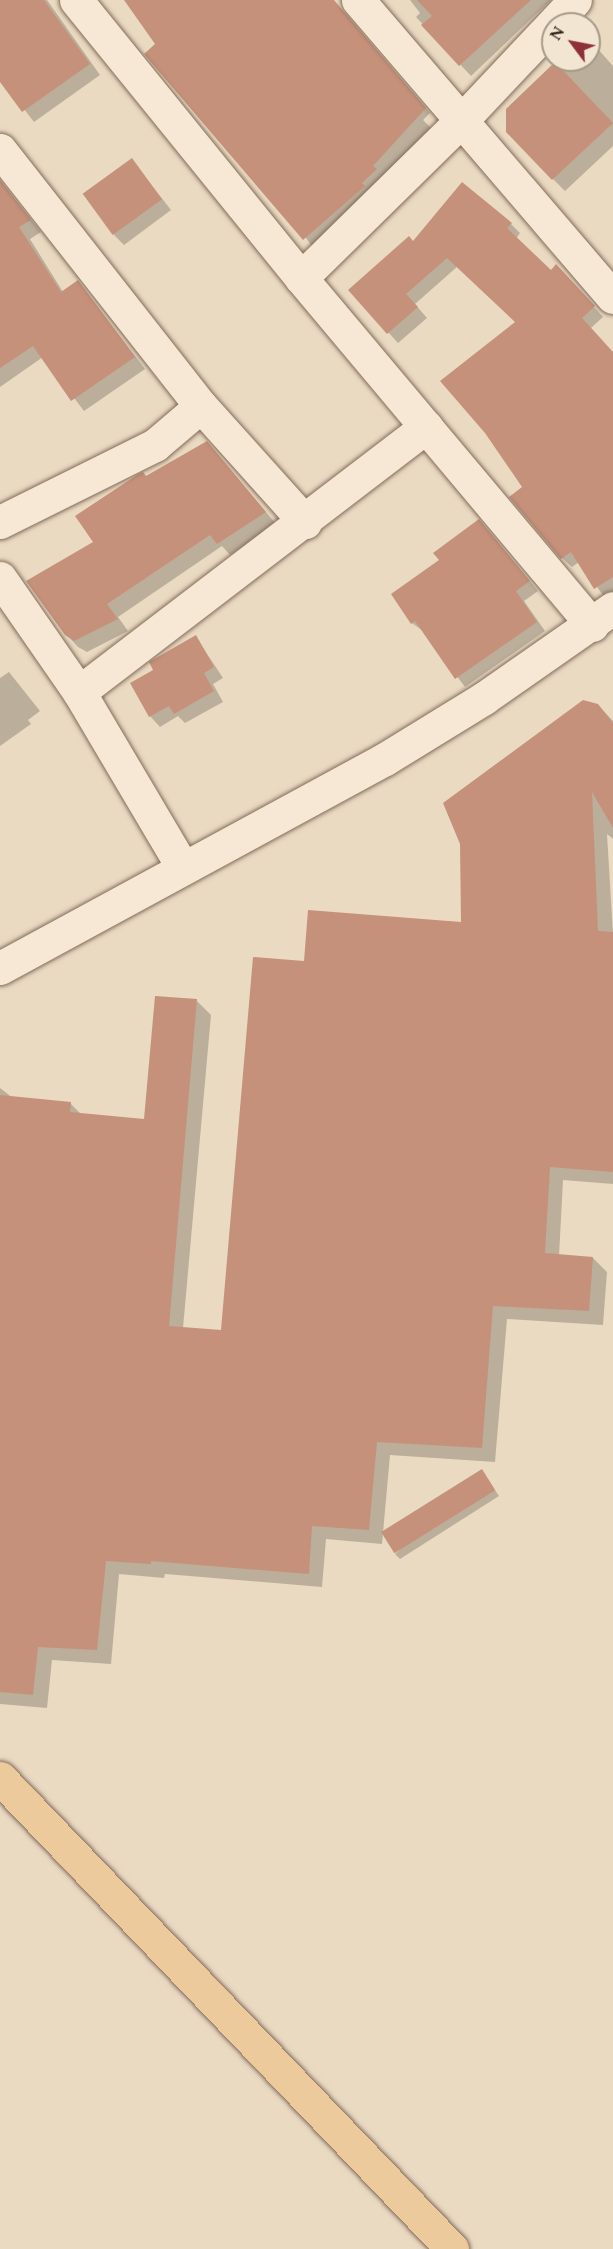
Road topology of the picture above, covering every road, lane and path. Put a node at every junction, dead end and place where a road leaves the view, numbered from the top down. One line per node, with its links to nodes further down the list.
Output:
1 (76, 0): 6 (street)
2 (358, 0): 4 (street)
3 (575, 0): 4 (street)
4 (461, 121): 6 (street); 7 (street)
5 (0, 150): 8 (street)
6 (301, 278): 9 (street)
7 (613, 297)
8 (201, 406): 10 (street); 11 (street)
9 (426, 427): 11 (street); 13 (street)
10 (0, 522)
11 (305, 522): 14 (street)
12 (0, 578): 14 (street)
13 (602, 617): 15 (street)
14 (79, 692): 15 (street)
15 (182, 866): 16 (street)
16 (0, 968)
17 (0, 1778): 18 (main road)
18 (452, 2249)

